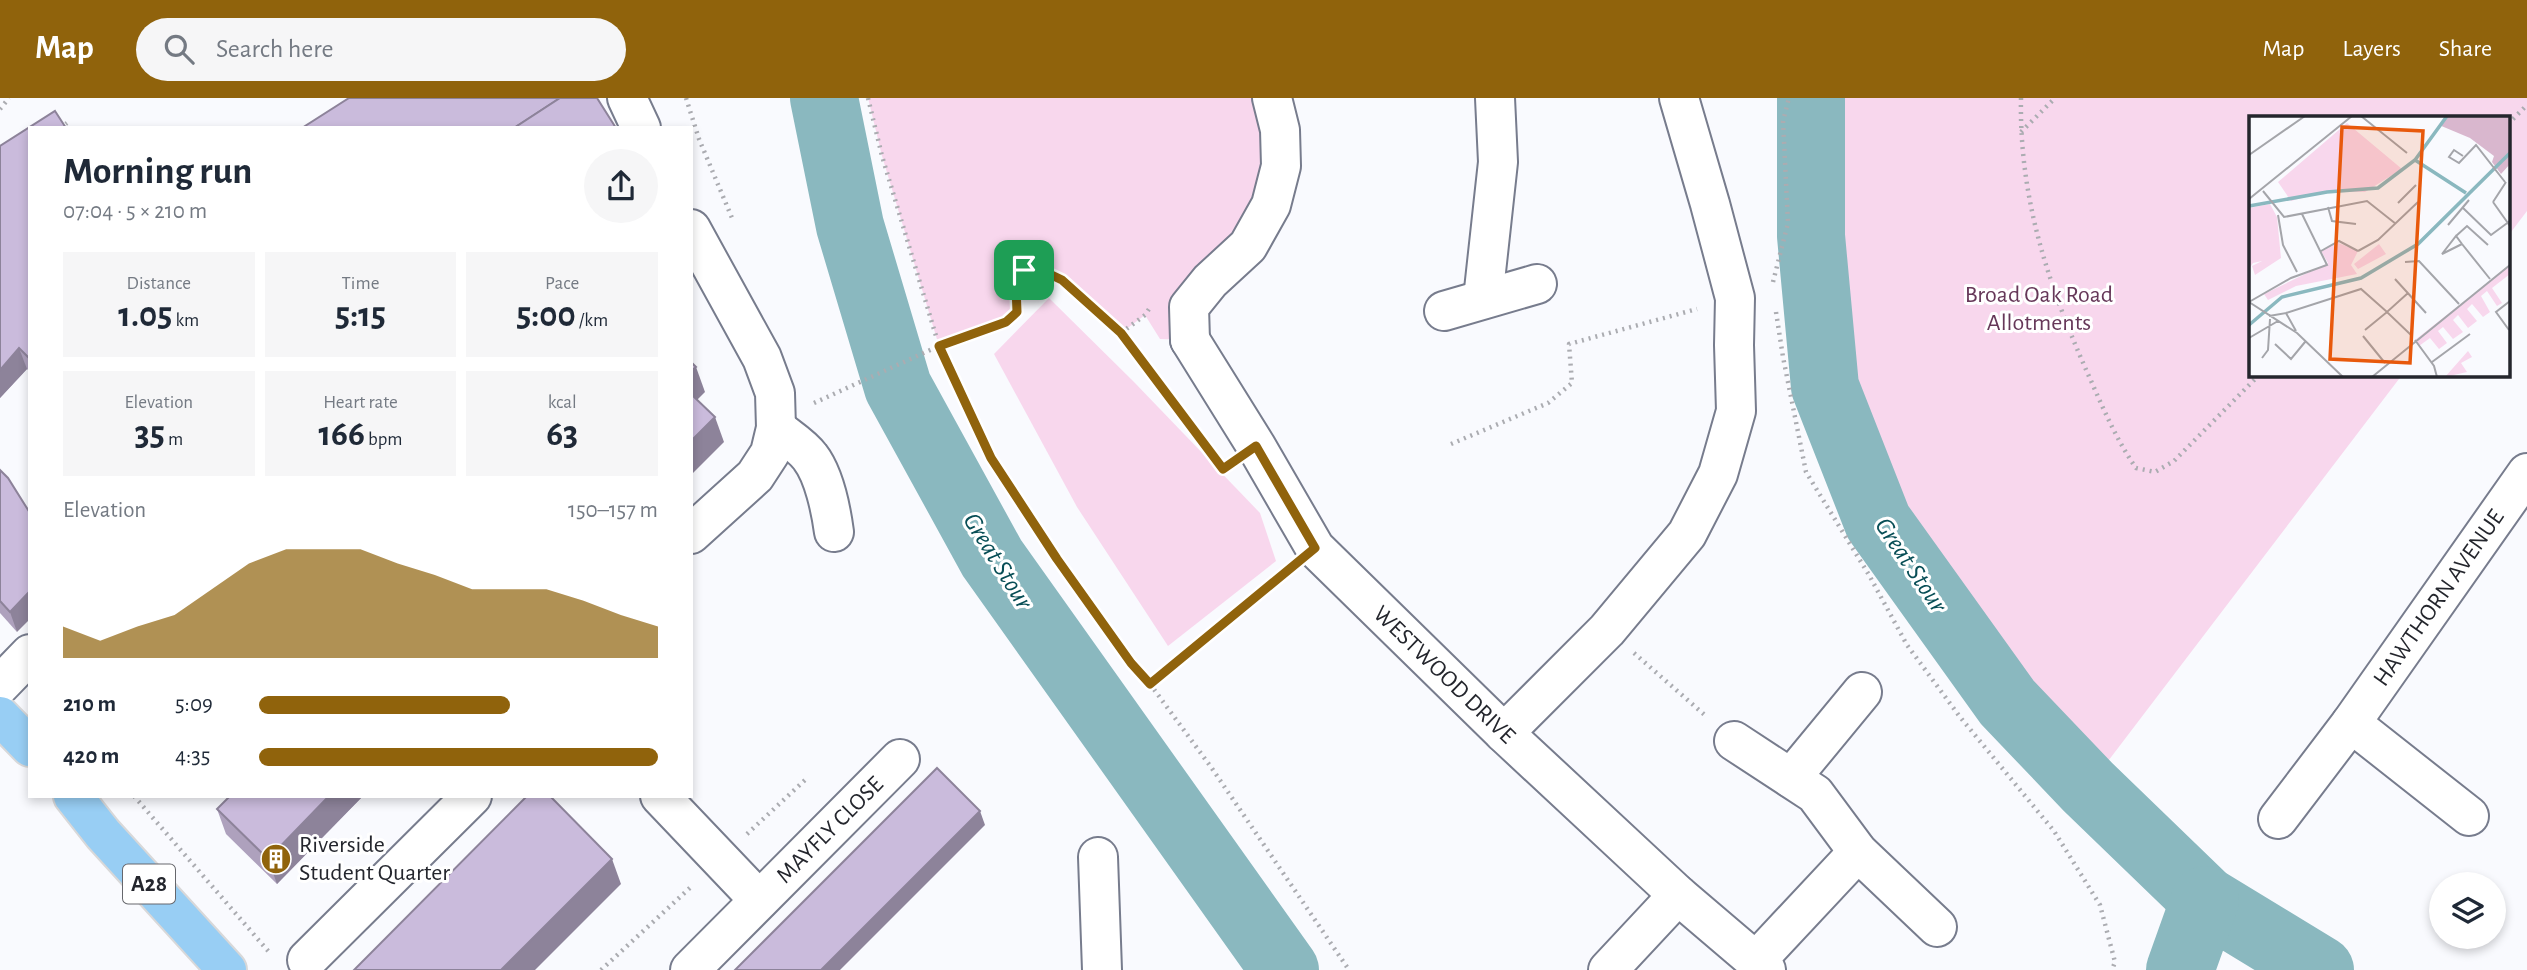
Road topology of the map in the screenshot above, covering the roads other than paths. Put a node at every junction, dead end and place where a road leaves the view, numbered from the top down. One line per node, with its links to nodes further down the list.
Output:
1 (627, 98): 5 (street)
2 (1272, 98): 19 (street, WESTWOOD DRIVE)
3 (1495, 98): 8 (street)
4 (1679, 98): 19 (street)
5 (640, 126)
6 (693, 233): 10 (street)
7 (1537, 284): 8 (street)
8 (1483, 299): 9 (street)
9 (1444, 310)
10 (776, 428): 12 (street); 13 (street)
11 (2527, 474): 18 (street, HAWTHORN AVENUE)
12 (693, 532)
13 (834, 532)
14 (28, 656): 15 (street)
15 (0, 685)
16 (1862, 692): 23 (street)
17 (0, 716): 21 (highway)
18 (2351, 723): 27 (street); 28 (street, HAWTHORN AVENUE)
19 (1504, 733): 31 (street, WESTWOOD DRIVE)
20 (1734, 741): 23 (street)
21 (28, 745)
22 (900, 759): 32 (street, MAYFLY CLOSE)
23 (1791, 778): 29 (street)
24 (75, 798): 36 (highway, A28)
25 (470, 798): 34 (street)
26 (662, 798): 32 (street, MAYFLY CLOSE)
27 (2469, 816)
28 (2278, 819)
29 (1858, 852): 33 (street); 35 (street)
30 (1098, 857): 38 (street)
31 (1678, 895): 35 (street, WESTWOOD DRIVE); 39 (street)
32 (759, 900): 37 (street, MAYFLY CLOSE)
33 (1937, 927)
34 (291, 960)
35 (1761, 966)
36 (228, 970)
37 (690, 970)
38 (1102, 970)
39 (1608, 970)

